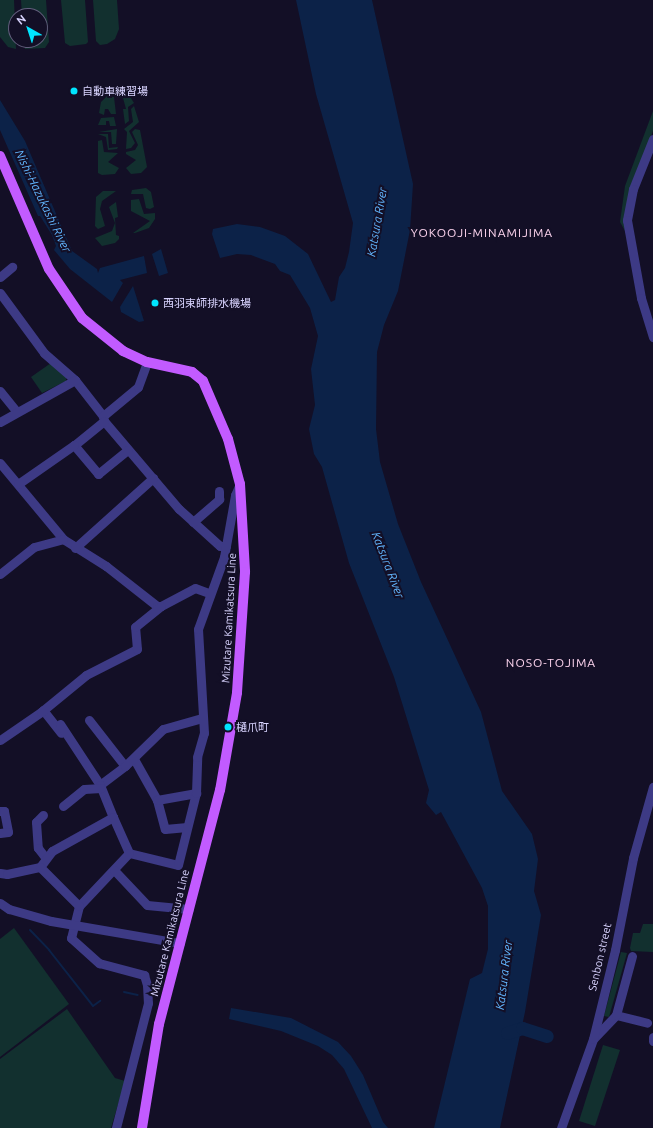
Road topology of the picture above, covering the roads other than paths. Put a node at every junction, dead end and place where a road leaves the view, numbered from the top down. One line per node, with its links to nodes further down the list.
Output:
1 (653, 139): 6 (street)
2 (0, 156): 7 (main road, Mizutare Kamikatsura Line)
3 (12, 267): 4 (street)
4 (0, 277)
5 (0, 293): 8 (street)
6 (653, 337)
7 (147, 362): 11 (street); 18 (main road, Mizutare Kamikatsura Line)
8 (75, 380): 10 (street); 11 (street)
9 (0, 391): 10 (street)
10 (17, 412): 12 (street)
11 (104, 418): 13 (street); 14 (street)
12 (0, 422)
13 (74, 445): 14 (street); 17 (street)
14 (128, 450): 16 (street)
15 (0, 462): 17 (street)
16 (153, 478): 20 (street); 23 (street)
17 (18, 484): 21 (street)
18 (240, 484): 22 (street); 52 (main road, Mizutare Kamikatsura Line)
19 (219, 491): 20 (street)
20 (193, 522): 22 (street)
21 (63, 539): 23 (street); 24 (street)
22 (226, 546): 25 (street)
23 (75, 548): 26 (street)
24 (0, 574)
25 (209, 593): 26 (street); 28 (street)
26 (161, 606): 27 (street)
27 (43, 710): 31 (street); 32 (street)
28 (202, 718): 33 (street); 37 (street)
29 (89, 720): 34 (street)
30 (60, 724): 32 (street)
31 (0, 740)
32 (82, 756): 35 (street)
33 (134, 759): 34 (street); 38 (street)
34 (125, 766): 35 (street)
35 (100, 787): 39 (street); 42 (street)
36 (653, 788): 59 (street, Senbon street)
37 (196, 793): 38 (street); 43 (street)
38 (157, 800): 43 (street)
39 (63, 806)
40 (0, 811): 44 (street)
41 (43, 815): 46 (street)
42 (113, 817): 45 (street); 46 (street)
43 (188, 827): 45 (street)
44 (0, 832)
45 (129, 853): 48 (street)
46 (45, 857): 47 (street)
47 (40, 867): 49 (street); 51 (street)
48 (114, 870): 51 (street); 52 (street)
49 (0, 873)
50 (0, 903): 53 (street)
51 (79, 906): 53 (street)
52 (189, 909): 54 (main road, Mizutare Kamikatsura Line)
53 (73, 925): 54 (street); 61 (street)
54 (180, 943): 62 (main road, Mizutare Kamikatsura Line)
55 (632, 956): 56 (street)
56 (616, 1015): 57 (street); 59 (street)
57 (647, 1023)
58 (653, 1037): 60 (street)
59 (593, 1039): 63 (street, Senbon street)
60 (653, 1041)
61 (116, 1128)
62 (142, 1128)
63 (560, 1128)

